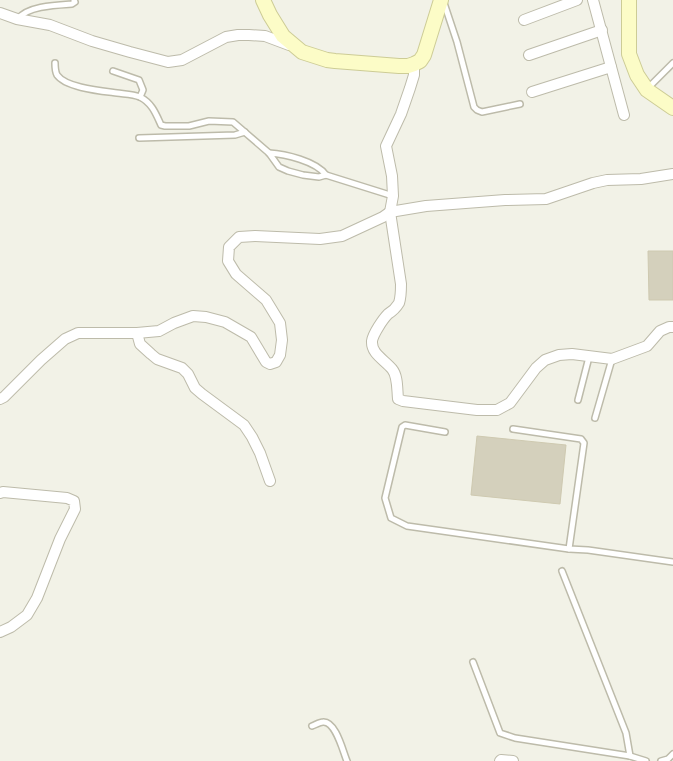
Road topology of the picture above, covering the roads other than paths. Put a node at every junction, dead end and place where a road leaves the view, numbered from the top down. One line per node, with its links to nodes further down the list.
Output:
1 (74, 0): 8 (lane)
2 (263, 0): 11 (street)
3 (442, 0): 15 (street); 21 (lane)
4 (577, 0): 9 (street)
5 (593, 0): 10 (street)
6 (629, 0): 18 (street)
7 (0, 13): 8 (street)
8 (17, 19): 11 (street)
9 (524, 20)
10 (602, 30): 12 (street); 16 (street)
11 (302, 52): 15 (street)
12 (529, 55)
13 (55, 63): 20 (lane)
14 (673, 63): 18 (lane)
15 (414, 64): 29 (street)
16 (611, 67): 19 (street); 23 (street)
17 (113, 72): 20 (lane)
18 (647, 90): 22 (street)
19 (532, 92)
20 (140, 97): 24 (lane)
21 (520, 104)
22 (669, 105)
23 (624, 115)
24 (245, 132): 25 (lane); 26 (lane)
25 (139, 138)
26 (269, 153): 28 (lane); 28 (lane)
27 (673, 174): 30 (street)
28 (326, 175): 29 (lane)
29 (393, 196): 30 (street)
30 (390, 212): 32 (street); 33 (street)
31 (673, 326): 34 (street)
32 (136, 333): 35 (street); 40 (street)
33 (589, 357): 34 (street); 36 (lane)
34 (612, 360): 37 (lane)
35 (0, 399)
36 (578, 400)
37 (595, 418)
38 (513, 429): 42 (lane)
39 (444, 432): 42 (lane)
40 (270, 481)
41 (0, 493): 45 (street)
42 (569, 549): 43 (lane)
43 (673, 562)
44 (562, 571): 49 (lane)
45 (0, 632)
46 (473, 662): 49 (lane)
47 (312, 726): 50 (lane)
48 (673, 754): 54 (lane)
49 (630, 756): 53 (lane)
50 (347, 761)
51 (500, 761): 52 (street)
52 (513, 761)
53 (646, 761)
54 (661, 761)

